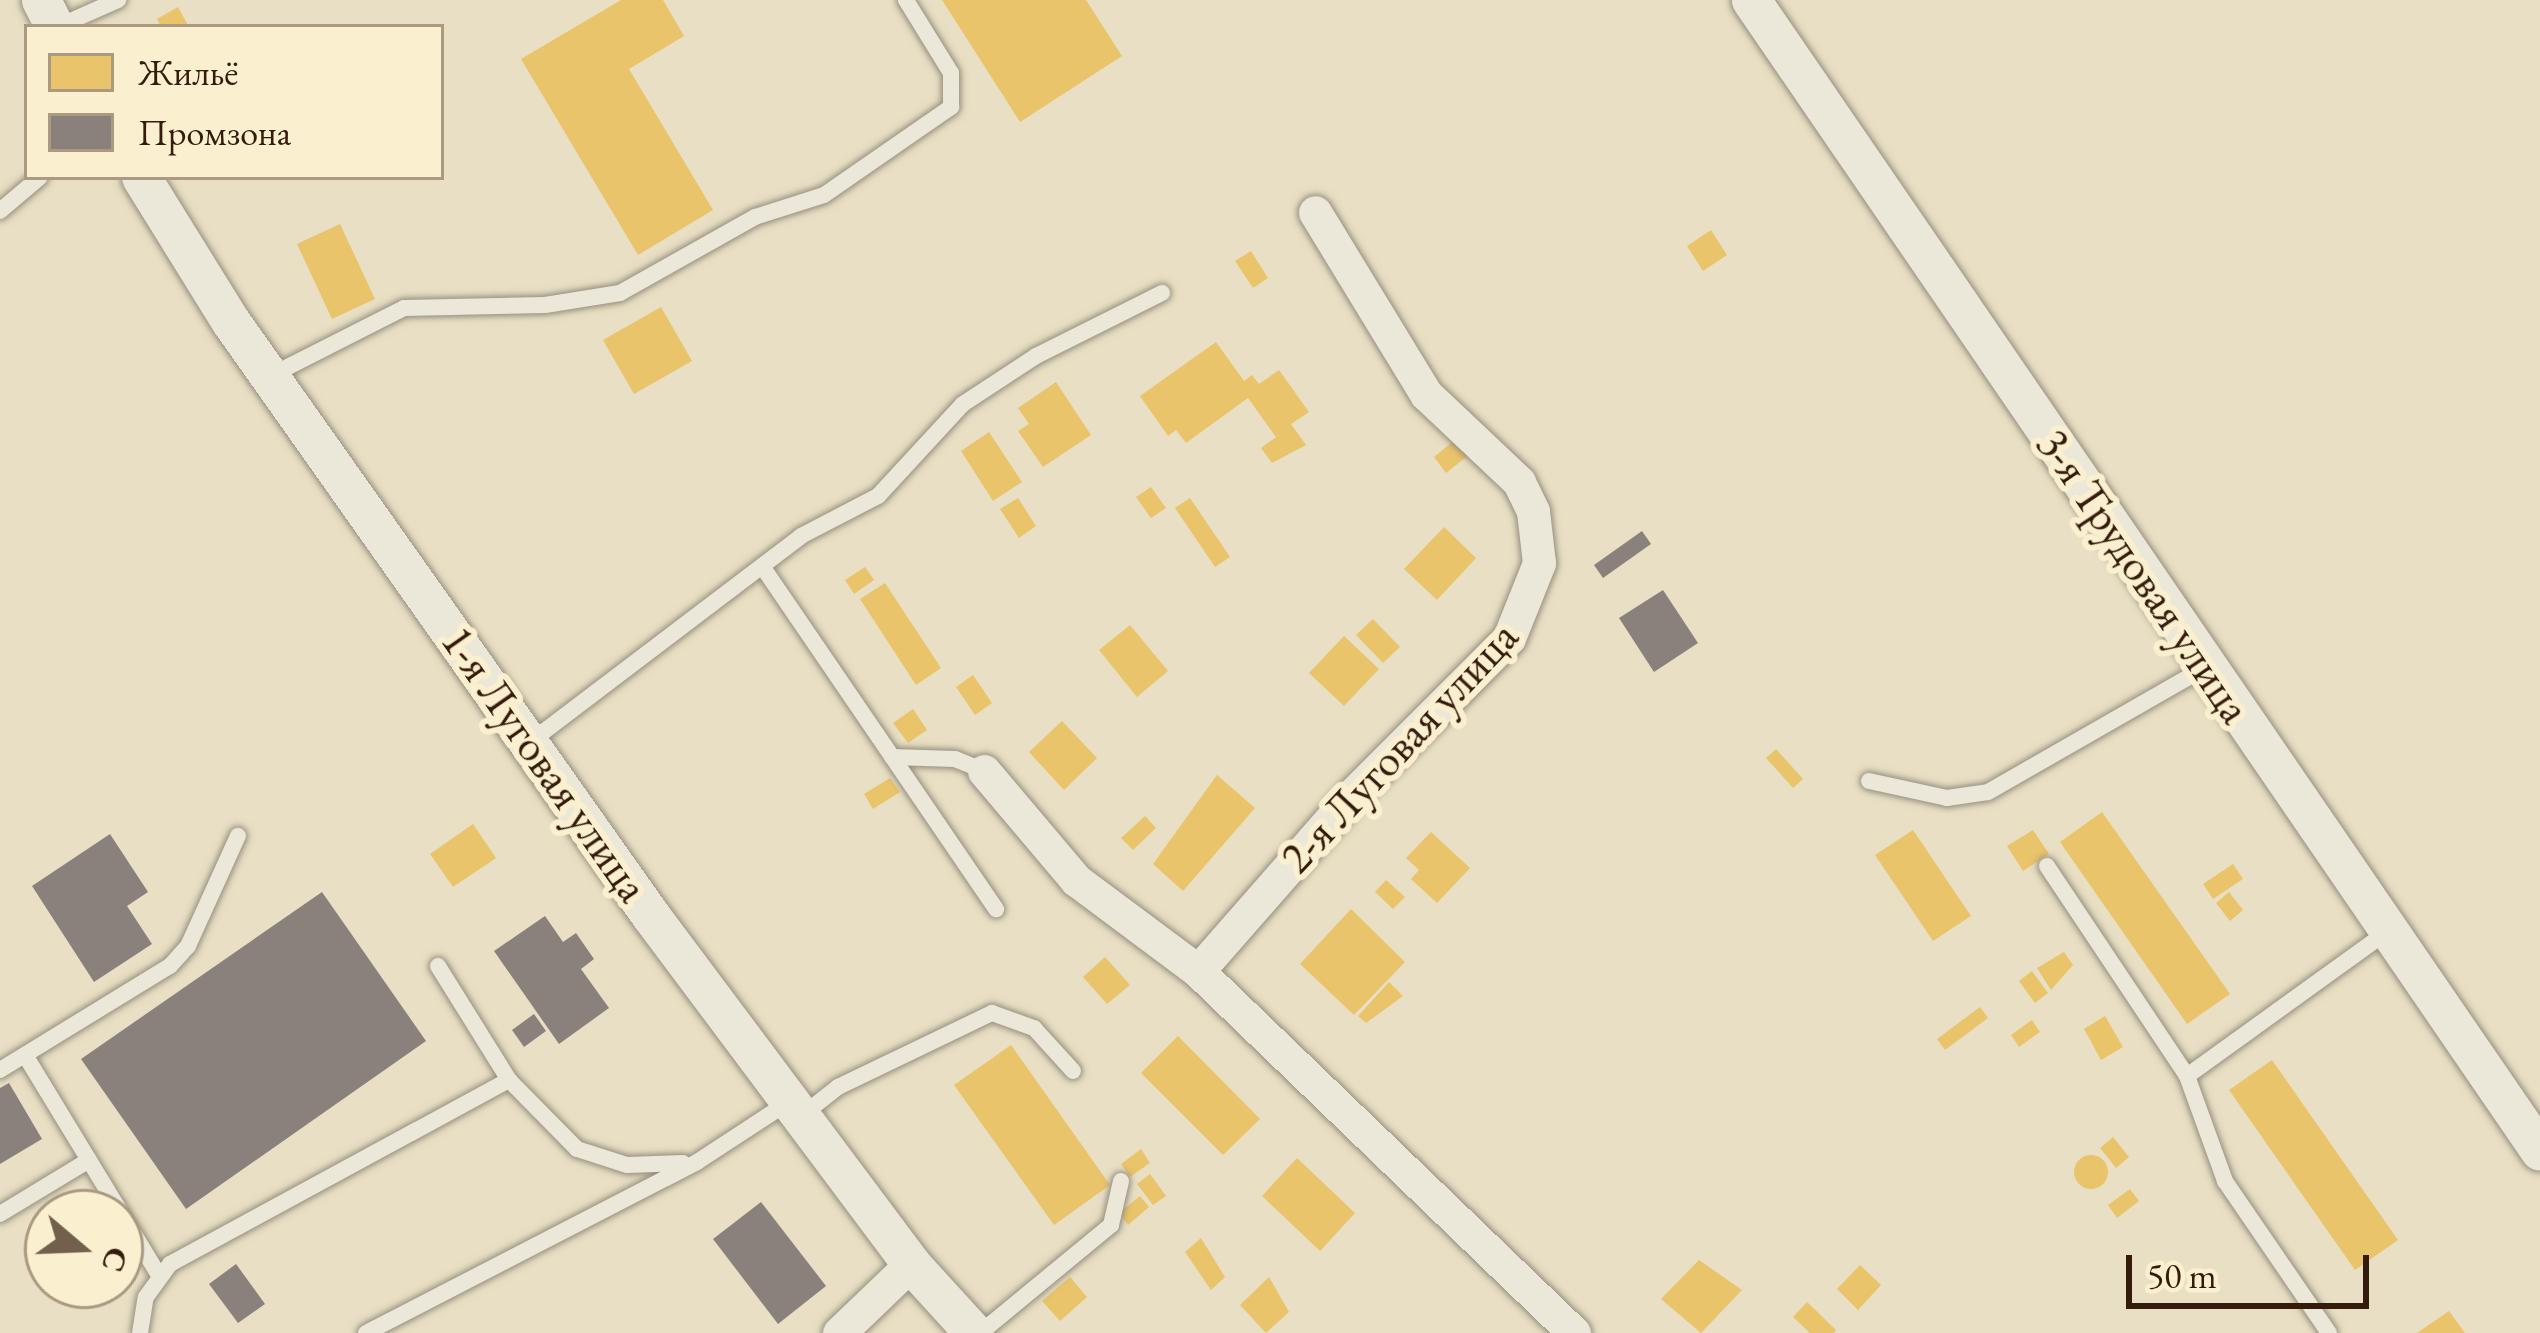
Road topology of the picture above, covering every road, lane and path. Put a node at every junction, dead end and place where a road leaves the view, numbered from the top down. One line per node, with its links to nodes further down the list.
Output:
1 (118, 0): 4 (lane)
2 (906, 0): 10 (lane)
3 (1751, 0): 12 (street, 3-я Трудовая улица)
4 (63, 24)
5 (36, 180): 7 (lane)
6 (143, 180): 10 (street, 1-я Луговая улица)
7 (0, 211)
8 (1315, 212): 22 (street, 2-я Луговая улица)
9 (1162, 293): 11 (lane)
10 (270, 376): 13 (street, 1-я Луговая улица)
11 (764, 569): 13 (lane); 14 (lane)
12 (2206, 667): 16 (lane); 20 (street, 3-я Трудовая улица)
13 (530, 742): 28 (street, 1-я Луговая улица)
14 (892, 758): 15 (lane); 19 (lane)
15 (984, 771): 22 (street)
16 (1869, 781)
17 (238, 836): 23 (lane)
18 (2047, 866): 26 (lane)
19 (996, 909)
20 (2388, 931): 26 (lane); 29 (street, 3-я Трудовая улица)
21 (438, 965): 27 (lane)
22 (1198, 971): 40 (street)
23 (25, 1054): 24 (lane); 30 (lane)
24 (0, 1070)
25 (1073, 1071): 28 (lane)
26 (2187, 1076): 41 (lane)
27 (509, 1080): 31 (lane); 35 (lane)
28 (793, 1111): 31 (lane); 34 (street, 1-я Луговая улица)
29 (2540, 1150)
30 (89, 1160): 33 (lane); 35 (lane)
31 (697, 1162): 37 (lane)
32 (1120, 1181): 39 (lane)
33 (0, 1214)
34 (911, 1264): 38 (street); 39 (street, 1-я Луговая улица)
35 (159, 1275): 36 (lane)
36 (140, 1333)
37 (366, 1333)
38 (839, 1333)
39 (977, 1333)
40 (1574, 1333)
41 (2329, 1333)

